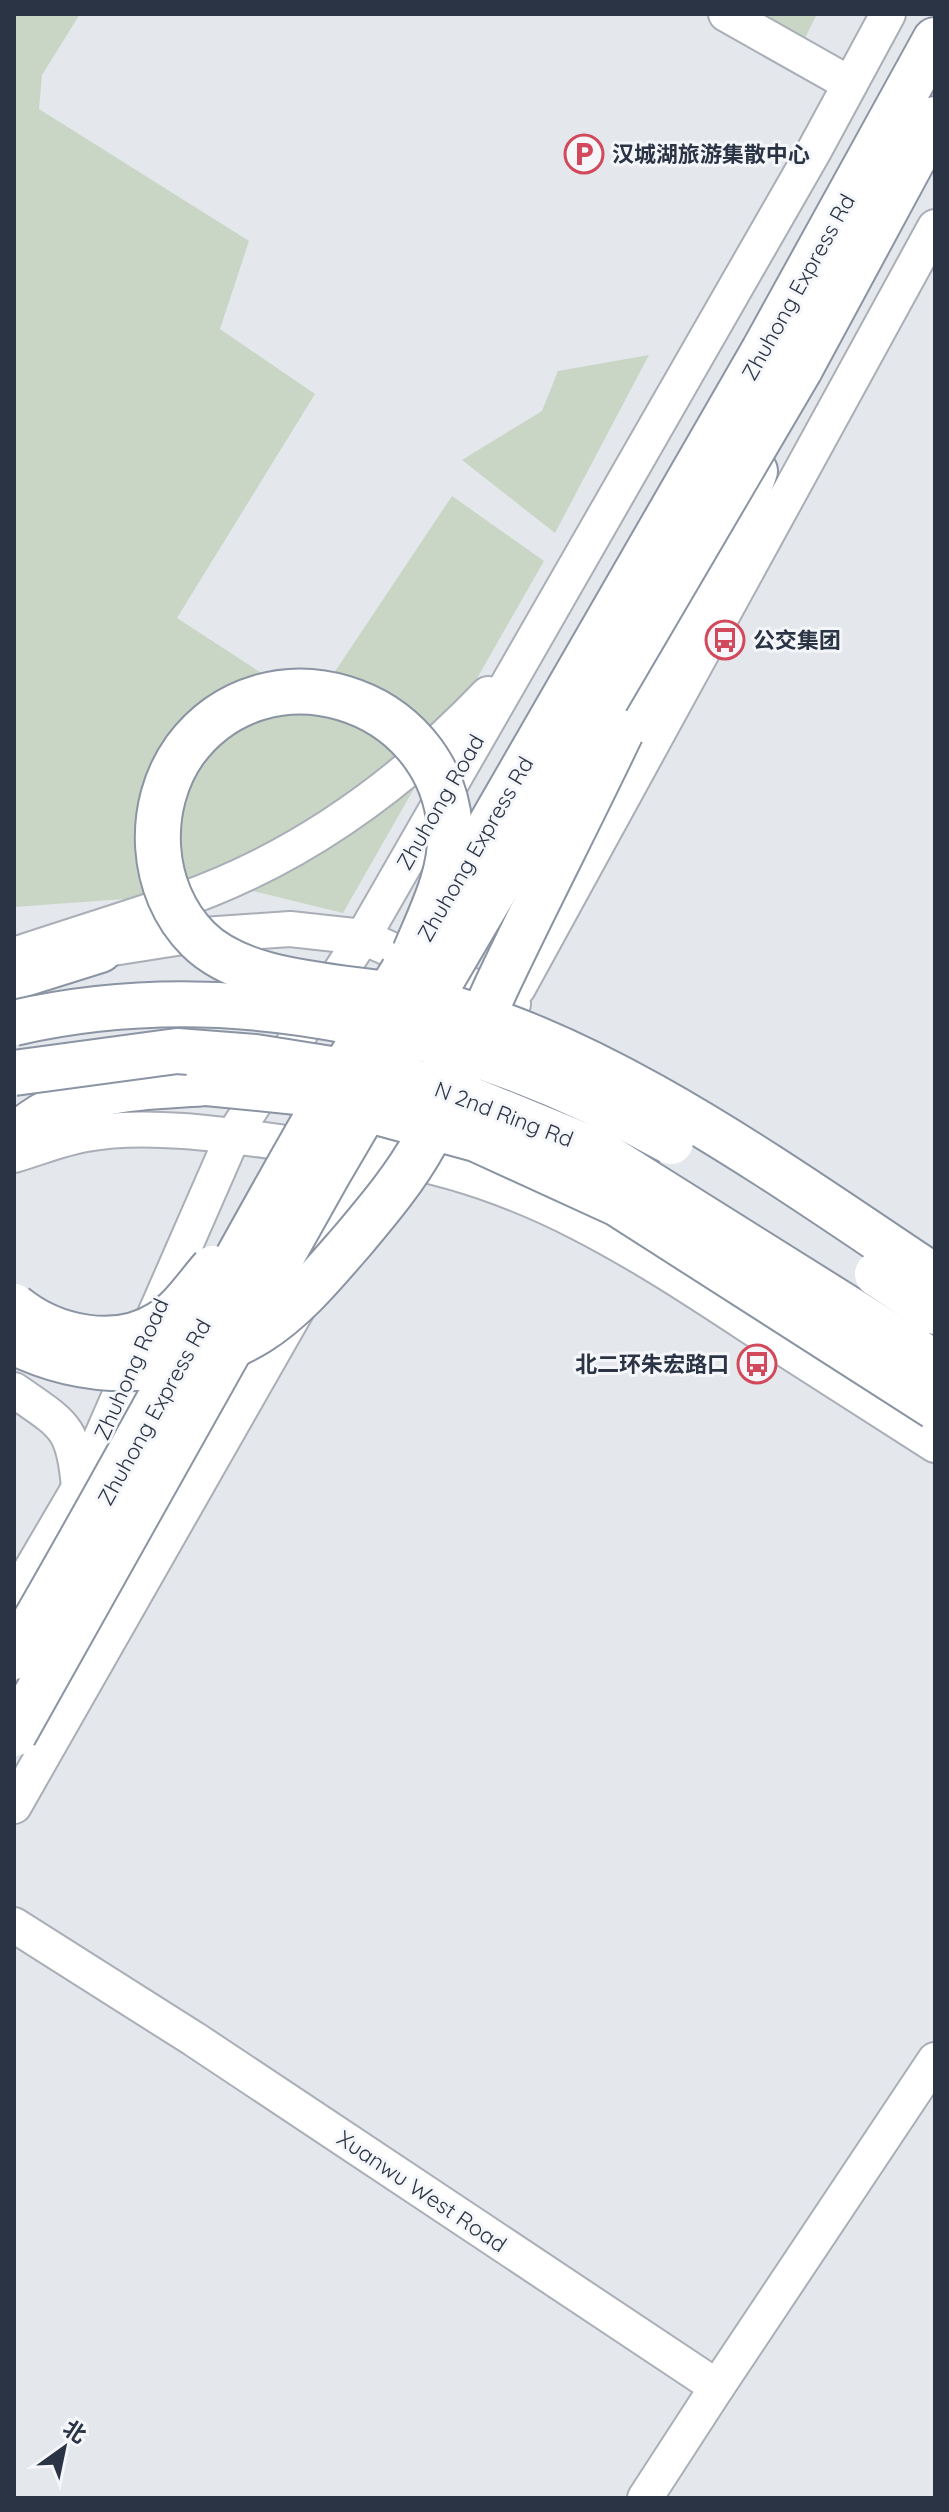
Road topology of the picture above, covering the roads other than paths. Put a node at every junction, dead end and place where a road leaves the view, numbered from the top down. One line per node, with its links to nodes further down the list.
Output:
1 (726, 14): 4 (main road)
2 (888, 14): 4 (main road, Zhuhong Road)
3 (935, 40): 7 (highway, Zhuhong Express Rd)
4 (850, 84): 9 (main road, Zhuhong Road)
5 (935, 119): 7 (highway, Zhuhong Express Rd)
6 (935, 227): 14 (main road)
7 (782, 359): 8 (highway, Zhuhong Express Rd, bridge); 12 (highway, Zhuhong Express Rd, bridge)
8 (773, 420): 27 (highway, bridge); 35 (highway, Zhuhong Express Rd, bridge)
9 (524, 656): 10 (main road, Zhuhong Road); 13 (main road)
10 (363, 937): 11 (main road); 14 (main road); 18 (main road, Zhuhong Road)
11 (100, 950): 13 (highway); 17 (main road)
12 (415, 952): 22 (highway, Zhuhong Express Rd, bridge); 24 (highway, bridge)
13 (21, 958)
14 (510, 1003): 21 (main road); 23 (main road)
15 (14, 1023): 26 (highway, N 2nd Ring Rd, bridge)
16 (14, 1073): 28 (highway, N 2nd Ring Rd, bridge)
17 (87, 1134): 18 (main road); 20 (main road)
18 (233, 1136): 21 (main road); 32 (main road, Zhuhong Road)
19 (14, 1138): 30 (highway, bridge)
20 (14, 1155)
21 (379, 1156): 31 (main road); 36 (main road)
22 (266, 1210): 25 (highway, bridge); 34 (highway, Zhuhong Express Rd, bridge)
23 (935, 1250)
24 (935, 1277)
25 (14, 1306)
26 (935, 1312)
27 (14, 1342)
28 (935, 1363)
29 (14, 1390): 32 (main road)
30 (935, 1407)
31 (935, 1445)
32 (79, 1488): 33 (main road, Zhuhong Road)
33 (14, 1599)
34 (14, 1657)
35 (14, 1734)
36 (14, 1806)
37 (14, 1925): 39 (main road, Xuanwu West Road)
38 (935, 2060): 39 (main road)
39 (717, 2387): 40 (main road)
40 (645, 2498)

